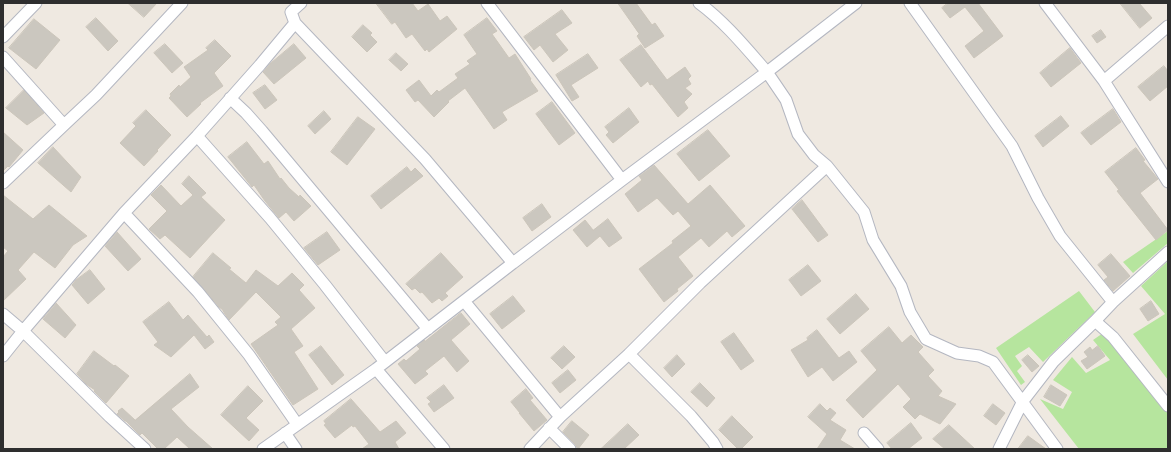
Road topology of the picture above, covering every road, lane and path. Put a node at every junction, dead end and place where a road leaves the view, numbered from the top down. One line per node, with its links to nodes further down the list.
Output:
1 (36, 3): 11 (street)
2 (182, 3): 16 (street)
3 (301, 3): 9 (street)
4 (487, 3): 19 (street)
5 (699, 3): 13 (street)
6 (856, 3): 13 (street)
7 (910, 3): 26 (street)
8 (1045, 3): 14 (street)
9 (295, 23): 15 (street); 24 (street)
10 (1168, 26): 14 (street)
11 (3, 37)
12 (3, 58): 16 (street)
13 (767, 72): 18 (street); 19 (street)
14 (1104, 81): 20 (street)
15 (230, 98): 17 (street); 29 (street)
16 (64, 125): 21 (street)
17 (196, 136): 22 (street); 33 (street)
18 (827, 166): 31 (street); 34 (street)
19 (622, 180): 24 (street)
20 (1168, 182)
21 (3, 183)
22 (124, 214): 30 (street); 37 (street)
23 (1168, 252): 26 (street)
24 (514, 263): 25 (street)
25 (464, 301): 29 (street); 36 (street)
26 (1113, 302): 28 (street)
27 (3, 314): 30 (street)
28 (1095, 321): 34 (street); 35 (street)
29 (428, 329): 33 (street)
30 (23, 331): 32 (street); 41 (street)
31 (629, 354): 36 (street); 47 (street)
32 (3, 356)
33 (381, 365): 37 (street); 44 (street)
34 (1023, 401): 49 (street); 50 (street)
35 (1167, 402)
36 (560, 417): 38 (street)
37 (297, 424): 39 (street)
38 (549, 428): 45 (street); 46 (street)
39 (285, 433): 42 (street); 43 (street)
40 (864, 433): 48 (street)
41 (145, 449)
42 (263, 449)
43 (296, 449)
44 (444, 449)
45 (530, 449)
46 (570, 449)
47 (718, 449)
48 (878, 449)
49 (999, 449)
50 (1057, 449)

